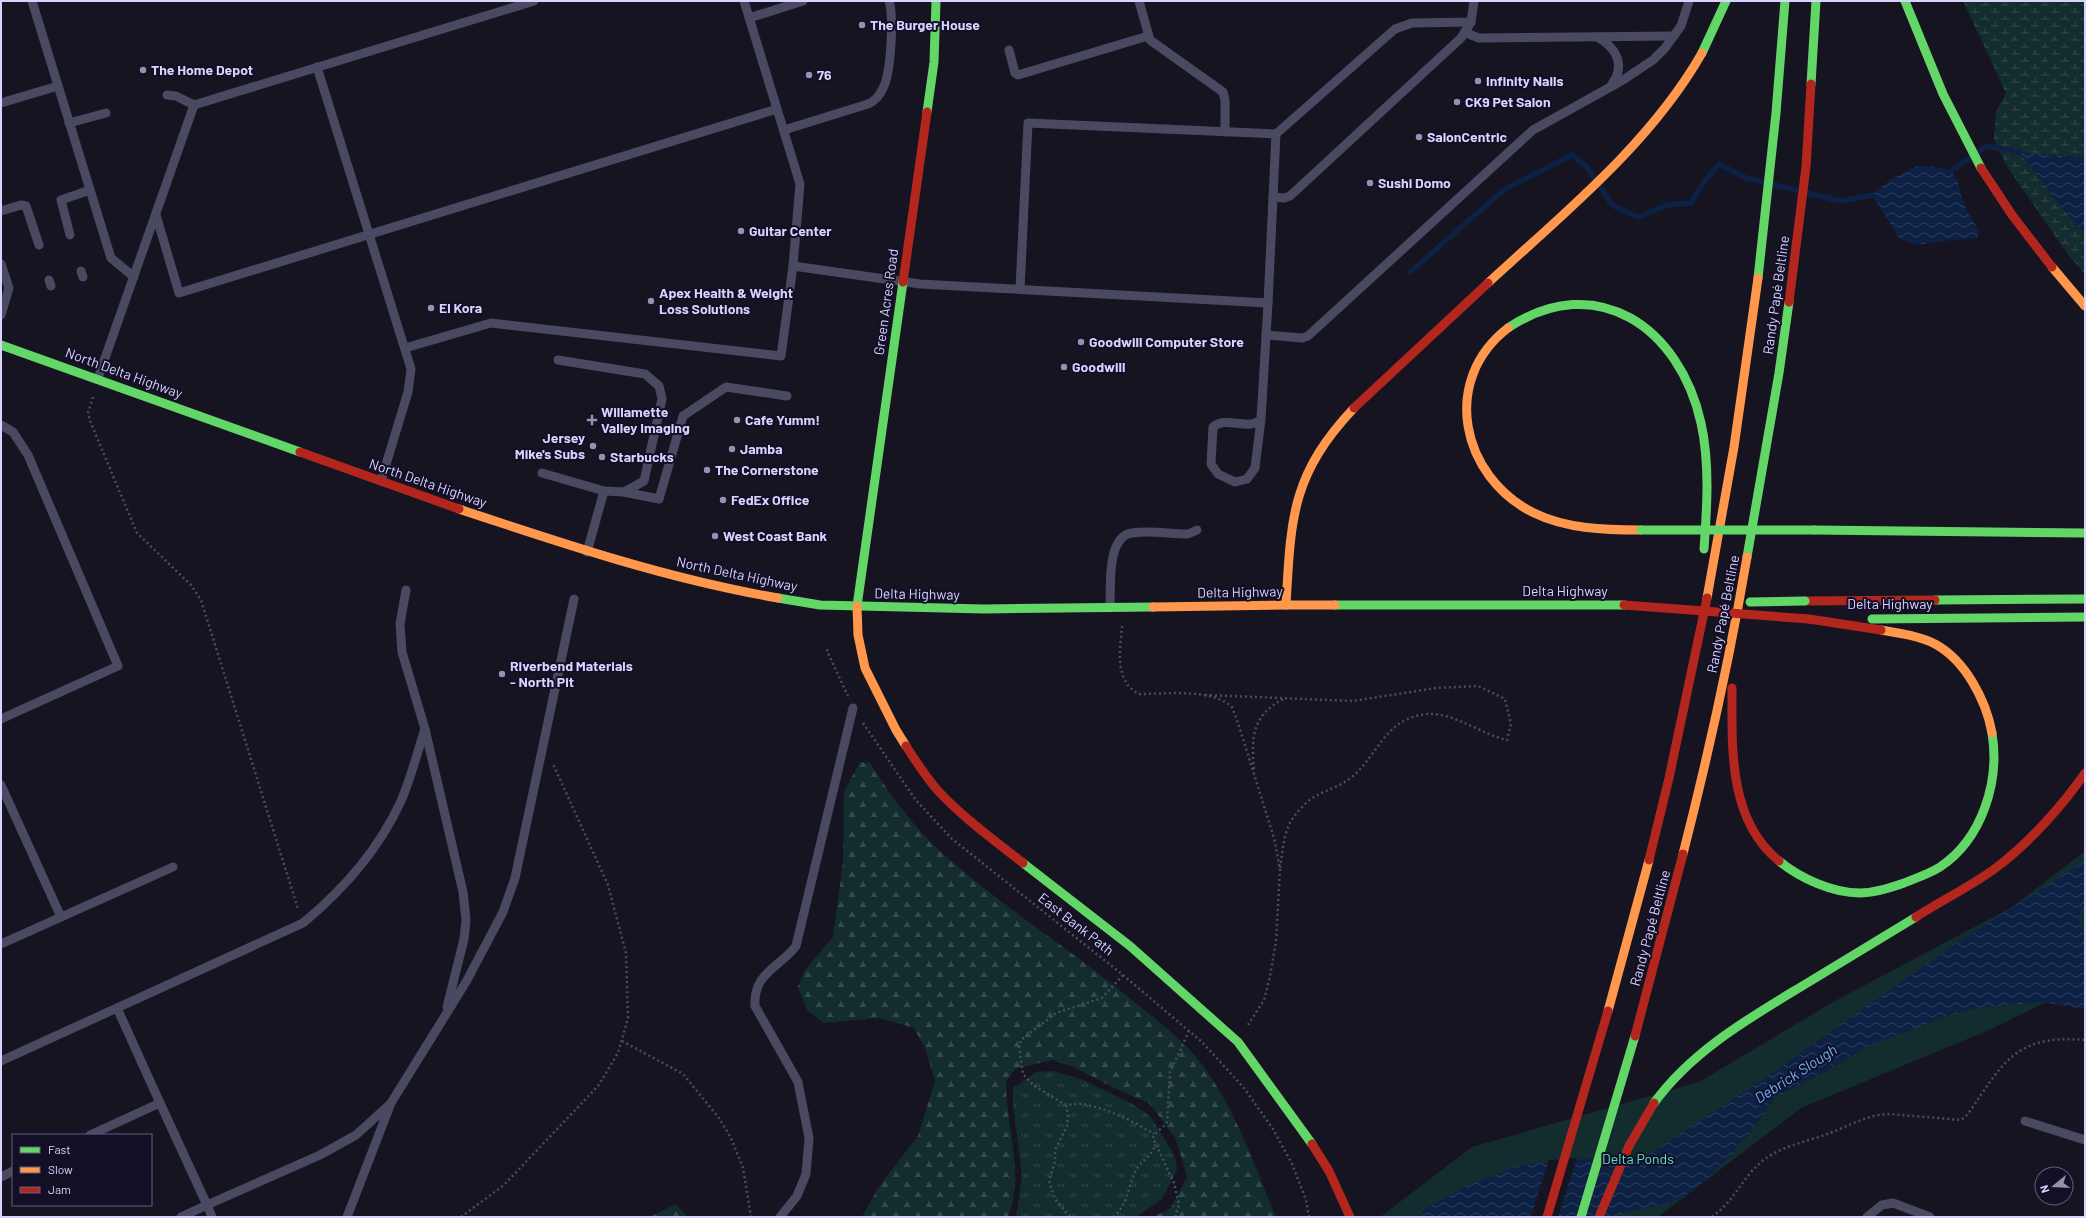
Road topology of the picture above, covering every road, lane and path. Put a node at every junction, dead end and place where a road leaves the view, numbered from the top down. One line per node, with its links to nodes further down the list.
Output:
1 (32, 1): 22 (lane)
2 (534, 1): 21 (lane)
3 (744, 1): 14 (lane)
4 (803, 1): 14 (lane)
5 (889, 1): 30 (lane)
6 (936, 1): 43 (main road, Green Acres Road)
7 (1139, 1): 17 (lane)
8 (1474, 1): 15 (lane)
9 (1689, 1): 18 (lane)
10 (1726, 1): 68 (main road)
11 (1784, 1): 77 (main road, Randy Papé Beltline)
12 (1816, 1): 75 (main road, Randy Papé Beltline)
13 (1905, 1): 46 (main road)
14 (749, 18): 27 (lane)
15 (1471, 22): 16 (lane); 32 (lane)
16 (1466, 33): 19 (lane); 34 (lane)
17 (1148, 36): 20 (lane); 31 (lane)
18 (1674, 36): 19 (lane); 23 (lane)
19 (1597, 37): 23 (lane)
20 (1009, 50)
21 (317, 67): 26 (lane); 38 (lane)
22 (58, 86): 25 (lane); 29 (lane)
23 (1610, 87): 48 (lane)
24 (167, 94): 26 (lane)
25 (1, 103)
26 (194, 105): 36 (lane)
27 (777, 108): 30 (lane); 38 (lane)
28 (106, 113): 29 (lane)
29 (69, 124): 33 (lane)
30 (784, 130): 41 (lane)
31 (1224, 132): 32 (lane); 44 (lane)
32 (1276, 134): 34 (lane)
33 (90, 190): 37 (lane); 42 (lane)
34 (1274, 198): 45 (lane)
35 (1, 211): 39 (lane)
36 (156, 215): 38 (lane); 42 (lane)
37 (70, 235)
38 (370, 235): 50 (lane)
39 (39, 245)
40 (1, 264): 47 (lane)
41 (793, 266): 43 (lane); 50 (lane)
42 (134, 277): 52 (lane)
43 (902, 283): 44 (lane); 70 (main road, Green Acres Road)
44 (1020, 289): 45 (lane)
45 (1268, 303): 48 (lane)
46 (2085, 306)
47 (1, 315)
48 (1266, 335): 54 (lane)
49 (1, 344): 52 (main road, North Delta Highway)
50 (405, 348): 57 (lane)
51 (558, 360): 59 (lane)
52 (98, 378): 57 (main road, North Delta Highway); 90 (path)
53 (787, 396): 59 (lane)
54 (1261, 419): 54 (lane)
55 (1, 425): 81 (lane)
56 (542, 473): 58 (lane)
57 (380, 481): 62 (main road, North Delta Highway)
58 (604, 491): 59 (lane); 62 (lane)
59 (624, 492)
60 (1196, 530): 71 (lane)
61 (2085, 533): 63 (main road, bridge)
62 (587, 552): 70 (main road, North Delta Highway)
63 (1703, 559)
64 (1701, 575): 77 (main road)
65 (406, 590): 82 (lane)
66 (574, 599): 83 (lane)
67 (2085, 599): 69 (main road, Delta Highway, bridge)
68 (1286, 605): 69 (main road, Delta Highway); 72 (main road, Delta Highway)
69 (1624, 605): 74 (main road, Delta Highway, bridge)
70 (857, 606): 71 (main road, Delta Highway); 98 (main road, Green Acres Road)
71 (1110, 608): 72 (main road, Delta Highway)
72 (1123, 608): 78 (path)
73 (2085, 617): 74 (main road, Delta Highway)
74 (1809, 619): 75 (main road)
75 (1732, 645): 123 (main road, Randy Papé Beltline)
76 (827, 649): 80 (path, East Bank Path)
77 (1693, 670): 122 (main road, Randy Papé Beltline)
78 (1206, 695): 79 (path); 85 (path)
79 (1285, 698): 85 (path); 88 (path)
80 (854, 708): 92 (path, East Bank Path); 116 (lane)
81 (1, 719)
82 (426, 729): 90 (lane); 94 (lane)
83 (544, 743): 94 (lane); 97 (path)
84 (2085, 773): 124 (main road)
85 (1255, 775): 88 (path)
86 (1, 785): 89 (lane)
87 (173, 867): 89 (lane)
88 (1280, 869): 98 (path)
89 (61, 917): 91 (lane)
90 (303, 923): 93 (lane)
91 (2, 940)
92 (1123, 975): 95 (path, East Bank Path); 102 (path)
93 (117, 1008): 99 (lane); 100 (lane)
94 (446, 1014): 101 (lane)
95 (1189, 1031): 105 (path); 120 (path, East Bank Path)
96 (2085, 1040): 125 (path)
97 (622, 1041): 114 (path); 115 (path)
98 (1238, 1042): 121 (main road, Green Acres Road)
99 (1, 1061)
100 (160, 1103): 104 (lane); 110 (lane)
101 (391, 1103): 110 (lane); 113 (lane)
102 (1066, 1105): 105 (path); 117 (path)
103 (2025, 1121): 106 (lane)
104 (92, 1134)
105 (1154, 1134): 107 (path)
106 (2085, 1140)
107 (1155, 1145): 118 (path); 119 (path)
108 (12, 1172): 109 (lane)
109 (1, 1177)
110 (207, 1205): 111 (lane); 112 (lane)
111 (181, 1217)
112 (212, 1217)
113 (347, 1217)
114 (461, 1217)
115 (751, 1217)
116 (780, 1217)
117 (1070, 1217)
118 (1113, 1217)
119 (1176, 1217)
120 (1309, 1217)
121 (1350, 1217)
122 (1547, 1217)
123 (1580, 1217)
124 (1598, 1217)
125 (1712, 1217)
126 (1867, 1217): 127 (lane)
127 (1930, 1217)

